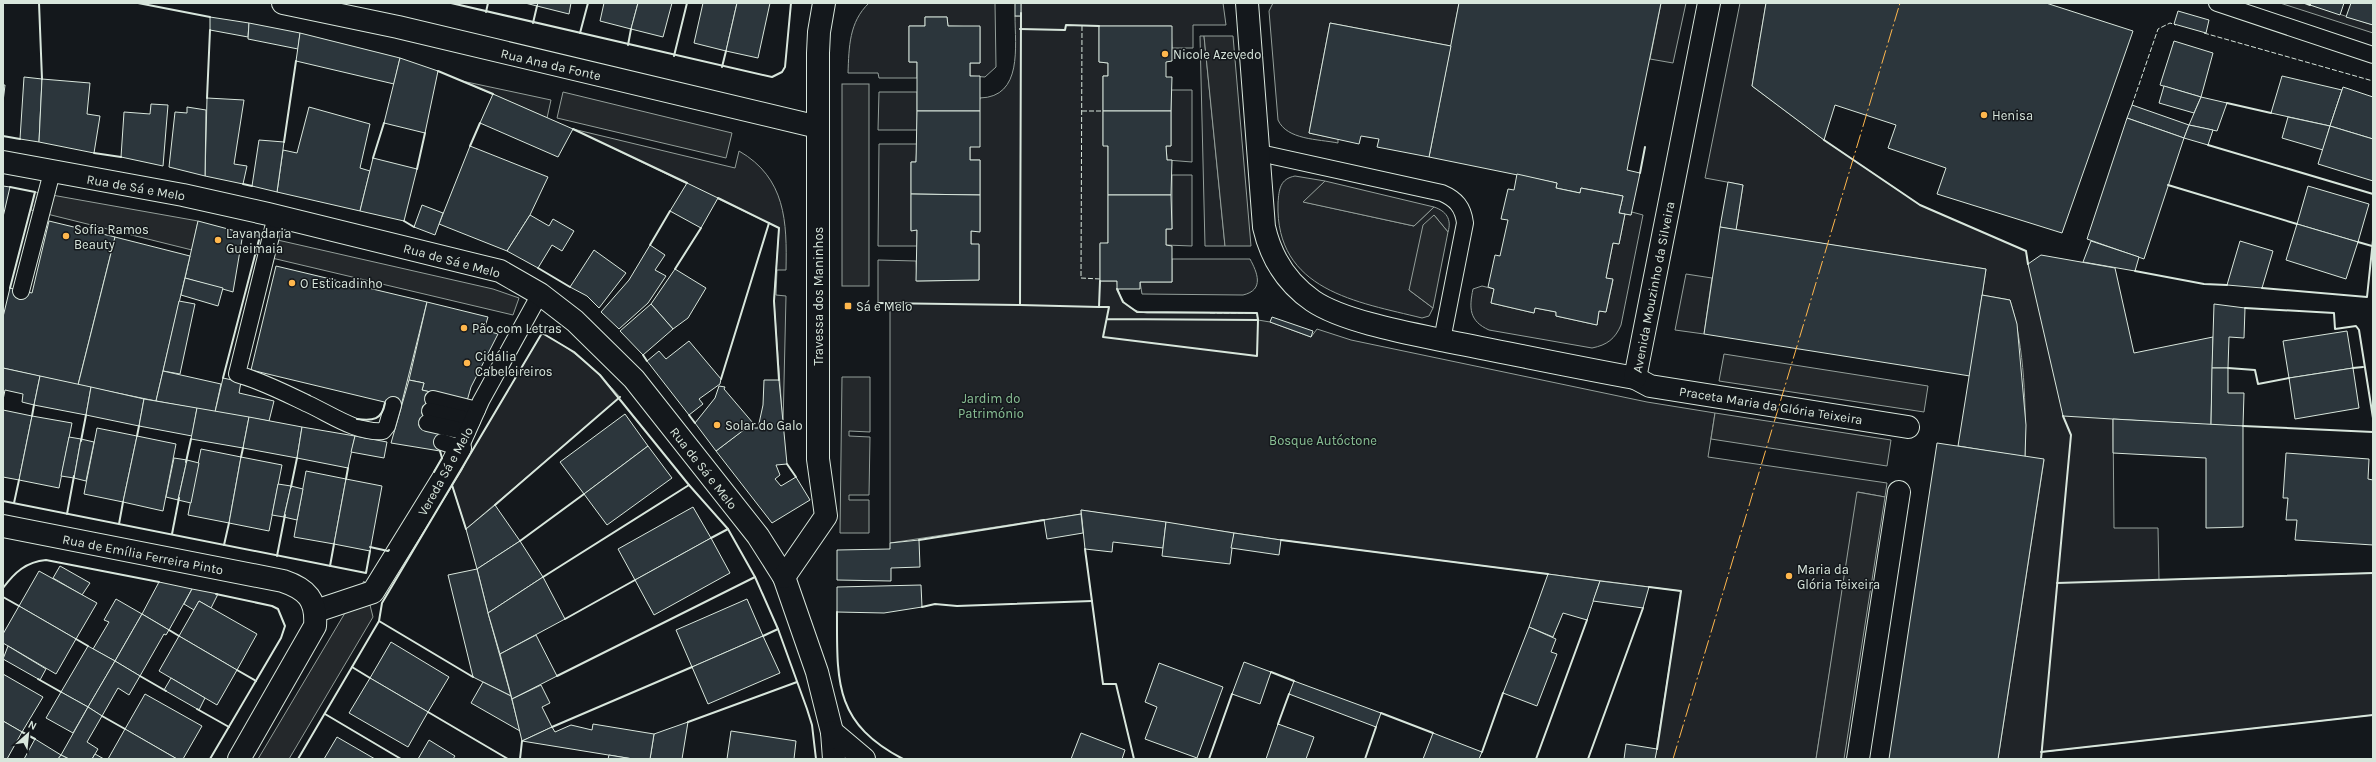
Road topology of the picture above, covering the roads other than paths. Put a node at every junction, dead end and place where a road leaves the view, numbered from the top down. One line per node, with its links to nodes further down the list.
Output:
1 (283, 3): 7 (street, Rua Ana da Fonte)
2 (824, 3): 7 (street, Travessa dos Maninhos)
3 (1247, 3): 8 (street, Avenida Mouzinho da Silveira)
4 (1709, 3): 15 (street, Avenida Mouzinho da Silveira)
5 (2217, 3): 6 (lane)
6 (2373, 55)
7 (818, 127): 21 (street, Travessa dos Maninhos)
8 (1260, 153): 14 (street, Avenida Mouzinho da Silveira); 14 (lane)
9 (3, 162): 10 (street, Rua de Sá e Melo)
10 (52, 172): 11 (street, Rua de Sá e Melo); 12 (lane)
11 (276, 216): 13 (street, Rua de Sá e Melo); 16 (lane)
12 (21, 291)
13 (540, 294): 18 (lane, Vereda Sá e Melo); 21 (street, Rua de Sá e Melo)
14 (1442, 340): 15 (street, Avenida Mouzinho da Silveira)
15 (1635, 378): 17 (street, Praceta Maria da Glória Teixeira)
16 (393, 405)
17 (1908, 427)
18 (463, 430): 18 (lane); 22 (street, Vereda Sá e Melo)
19 (1899, 492): 27 (street)
20 (5, 531): 22 (street, Rua de Emília Ferreira Pinto)
21 (784, 577): 23 (street, Rua de Sá e Melo)
22 (316, 610): 24 (street)
23 (832, 732): 25 (street, Rua de Sá e Melo); 26 (street)
24 (239, 759)
25 (834, 759)
26 (864, 759)
27 (1858, 759)

